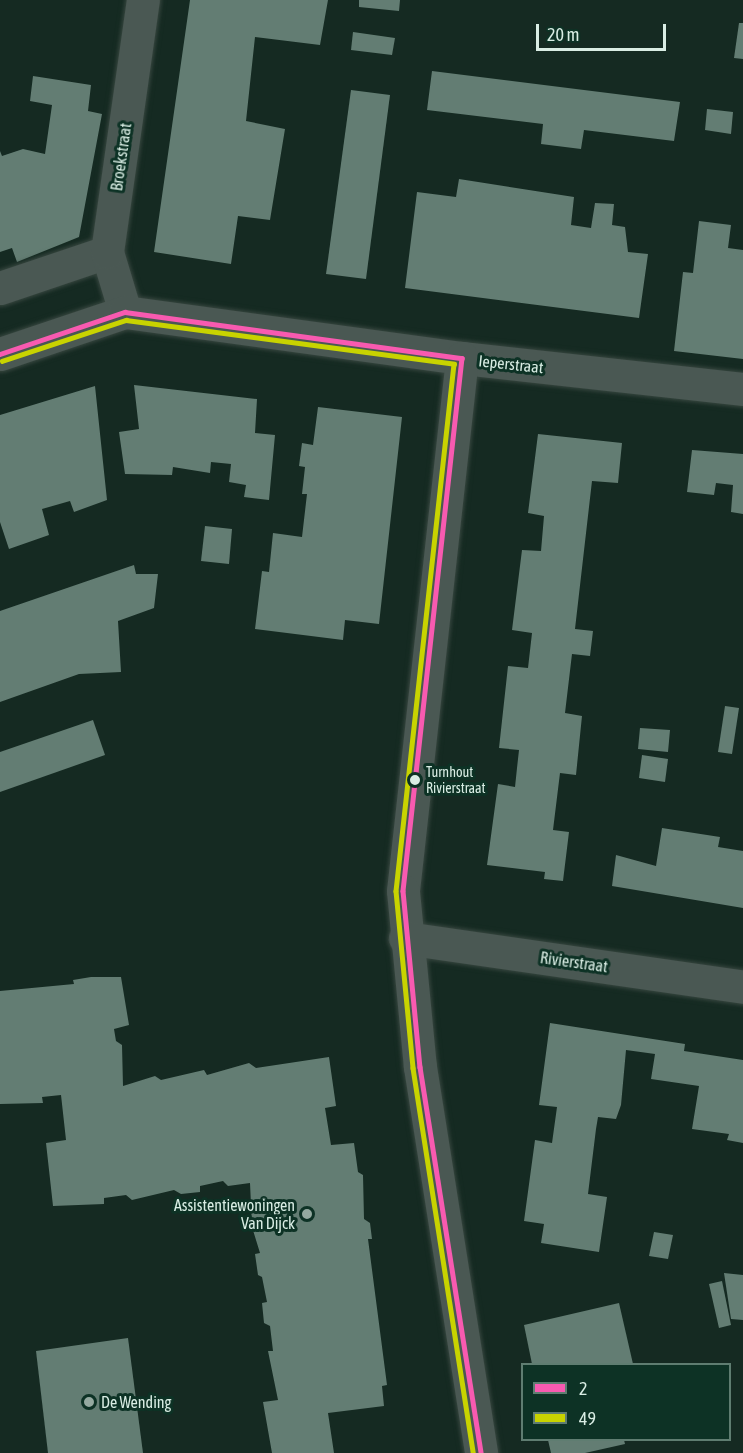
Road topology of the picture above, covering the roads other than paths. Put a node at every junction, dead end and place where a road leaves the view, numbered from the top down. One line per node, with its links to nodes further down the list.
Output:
1 (142, 0): 2 (street, Broekstraat)
2 (107, 252): 3 (street); 4 (street, Broekstraat)
3 (0, 288)
4 (125, 312): 5 (street, Ieperstraat); 6 (street, Ieperstraat)
5 (0, 354)
6 (462, 358): 7 (street, Ieperstraat); 8 (street)
7 (743, 389)
8 (405, 938): 9 (street, Rivierstraat); 10 (street)
9 (743, 987)
10 (480, 1453)

